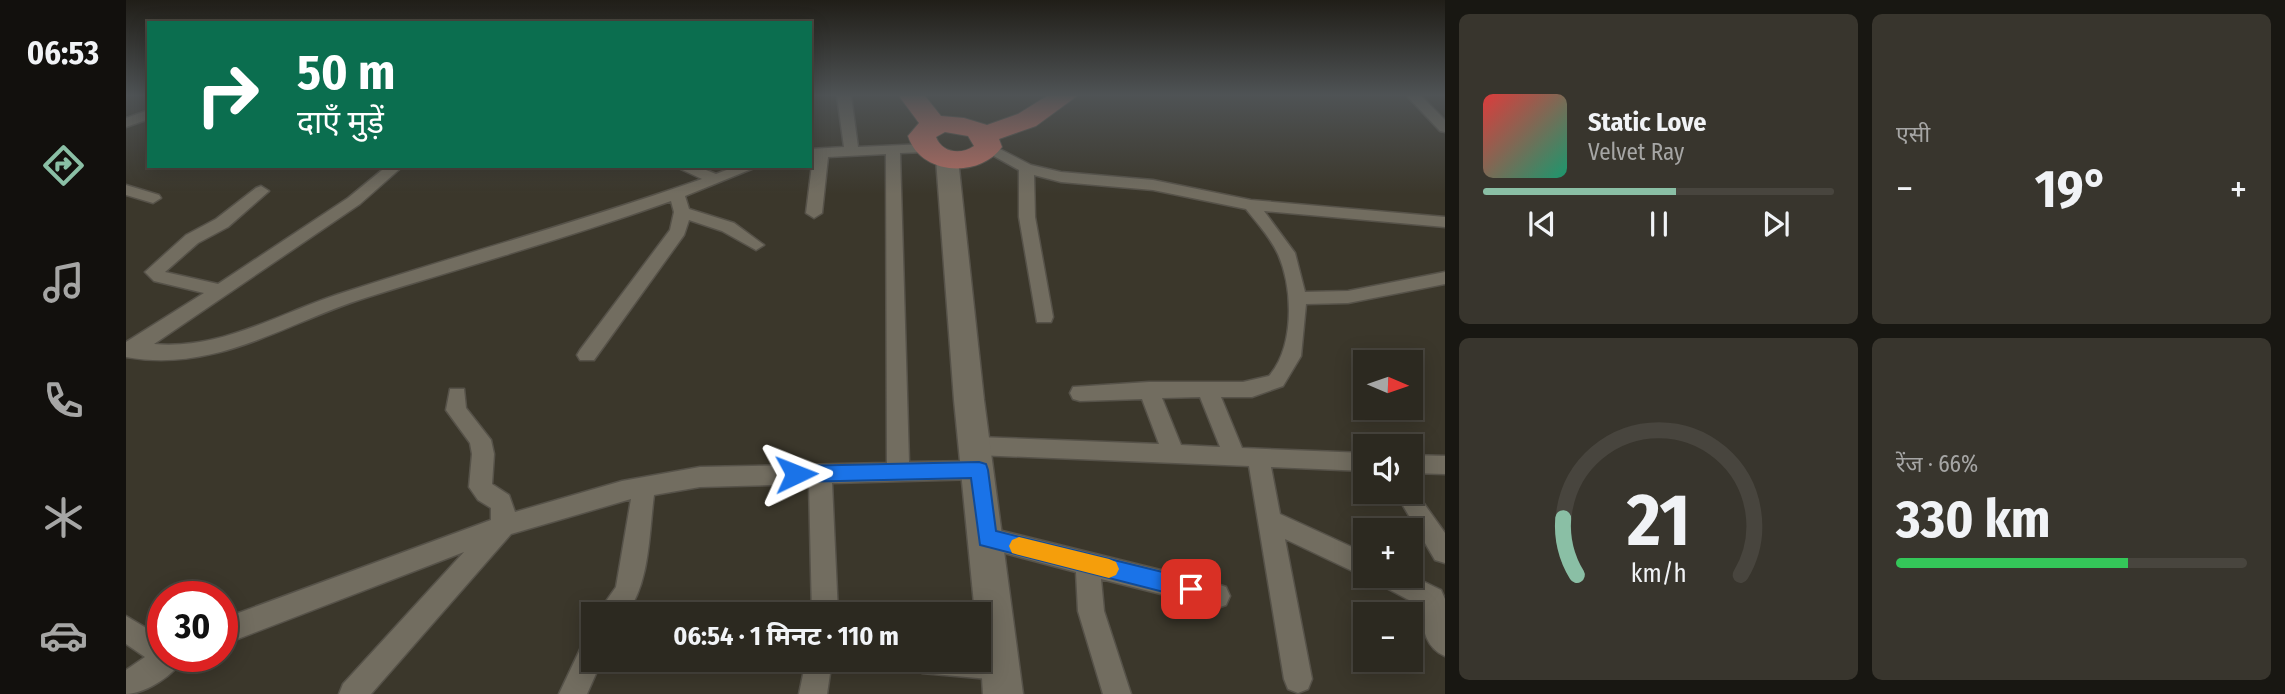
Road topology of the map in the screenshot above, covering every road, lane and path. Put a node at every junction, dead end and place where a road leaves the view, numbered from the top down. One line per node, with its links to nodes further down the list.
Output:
1 (848, 128): 8 (street)
2 (928, 128): 7 (highway)
3 (959, 128): 7 (highway)
4 (969, 128): 6 (highway)
5 (1011, 128): 6 (highway)
6 (986, 141): 14 (street)
7 (936, 144): 9 (street); 37 (street)
8 (851, 149): 9 (street); 10 (street)
9 (893, 149): 41 (street)
10 (816, 152): 22 (street)
11 (394, 168): 26 (street)
12 (686, 168): 15 (street)
13 (746, 168): 15 (street)
14 (1026, 169): 20 (street); 28 (street)
15 (716, 179): 18 (street)
16 (126, 190): 19 (street)
17 (261, 191): 26 (street)
18 (676, 193): 21 (street); 29 (street)
19 (153, 198)
20 (1251, 205): 23 (street); 27 (street)
21 (682, 212): 24 (street); 30 (street)
22 (814, 213)
23 (1445, 222)
24 (756, 245)
25 (1445, 278): 27 (street)
26 (218, 290): 29 (street)
27 (1295, 299): 31 (street)
28 (1044, 317)
29 (128, 351)
30 (587, 355)
31 (1207, 389): 32 (street); 36 (street)
32 (1149, 390): 33 (street); 35 (street)
33 (1080, 393)
34 (457, 395): 46 (street)
35 (1173, 453): 36 (street); 37 (street)
36 (1247, 456): 38 (street); 45 (street)
37 (978, 458): 41 (street); 47 (street)
38 (1353, 461)
39 (1423, 465): 40 (street)
40 (1445, 466)
41 (898, 472): 42 (street)
42 (820, 473): 43 (street); 54 (street)
43 (644, 487): 46 (street); 53 (street)
44 (1414, 504): 48 (street)
45 (1269, 521): 49 (street); 63 (street)
46 (503, 526): 55 (street); 66 (street)
47 (986, 538): 50 (street); 64 (street)
48 (1444, 552)
49 (1353, 560)
50 (1088, 564): 52 (street); 69 (street)
51 (1411, 588): 57 (street)
52 (1217, 596)
53 (620, 602)
54 (824, 602)
55 (238, 626)
56 (126, 629): 58 (street)
57 (1445, 642)
58 (147, 643)
59 (147, 671): 65 (street)
60 (583, 672): 67 (street)
61 (817, 672): 68 (street)
62 (967, 672): 64 (street)
63 (1298, 679)
64 (1001, 681)
65 (126, 686)
66 (353, 694)
67 (573, 694)
68 (813, 694)
69 (1117, 694)

